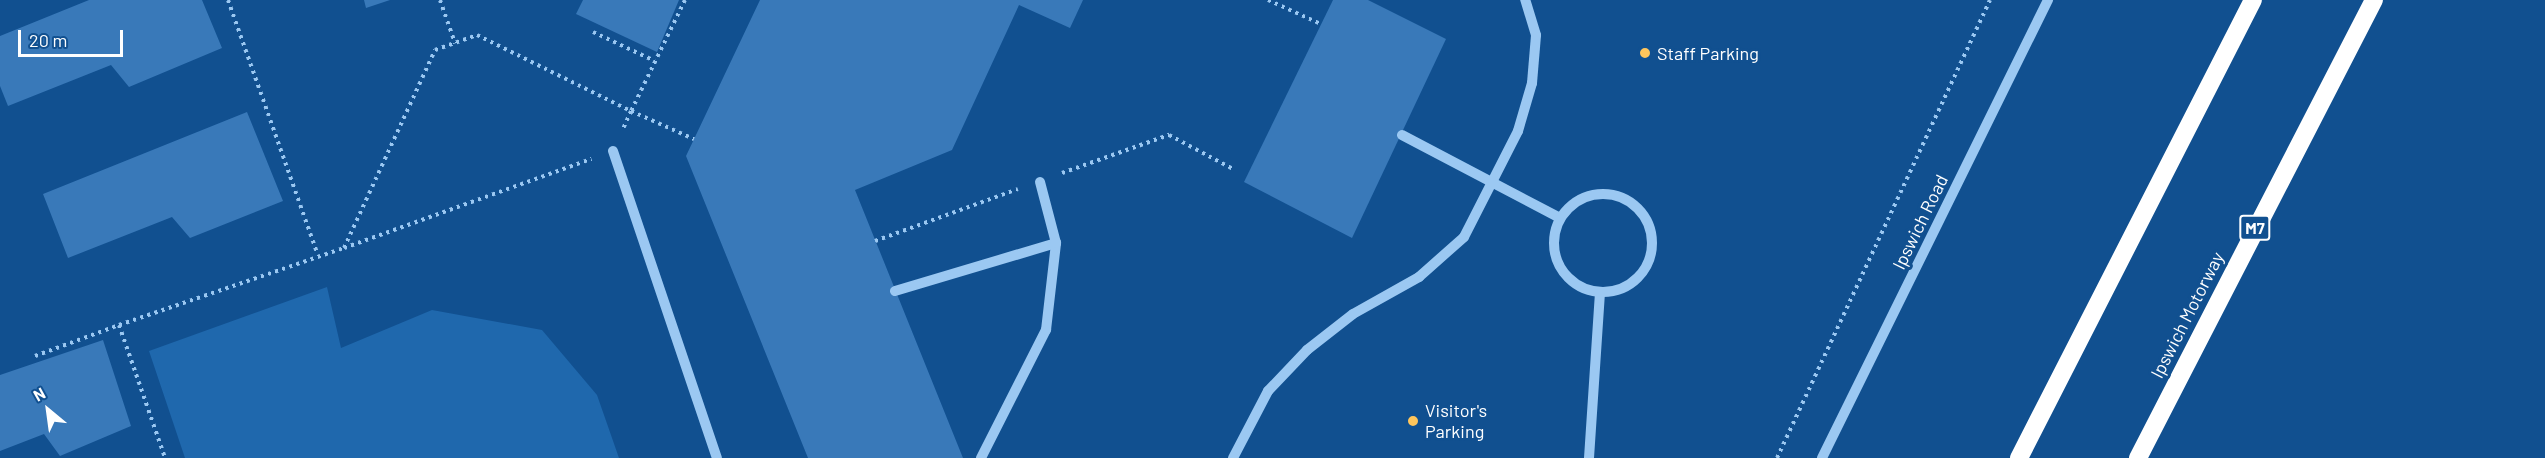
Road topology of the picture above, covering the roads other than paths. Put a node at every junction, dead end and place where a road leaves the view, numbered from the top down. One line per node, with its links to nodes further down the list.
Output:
1 (1525, 0): 8 (street)
2 (2048, 0): 17 (street, Ipswich Road)
3 (2253, 0): 18 (highway)
4 (2374, 0): 19 (highway, Ipswich Motorway / M7)
5 (1402, 135): 8 (street)
6 (613, 151): 13 (street)
7 (1040, 182): 10 (street)
8 (1490, 182): 9 (street); 15 (street)
9 (1560, 218): 12 (street); 12 (street)
10 (1056, 243): 11 (street); 14 (street)
11 (895, 291)
12 (1599, 292): 16 (street)
13 (717, 458)
14 (981, 458)
15 (1233, 458)
16 (1589, 458)
17 (1822, 458)
18 (2019, 458)
19 (2138, 458)

